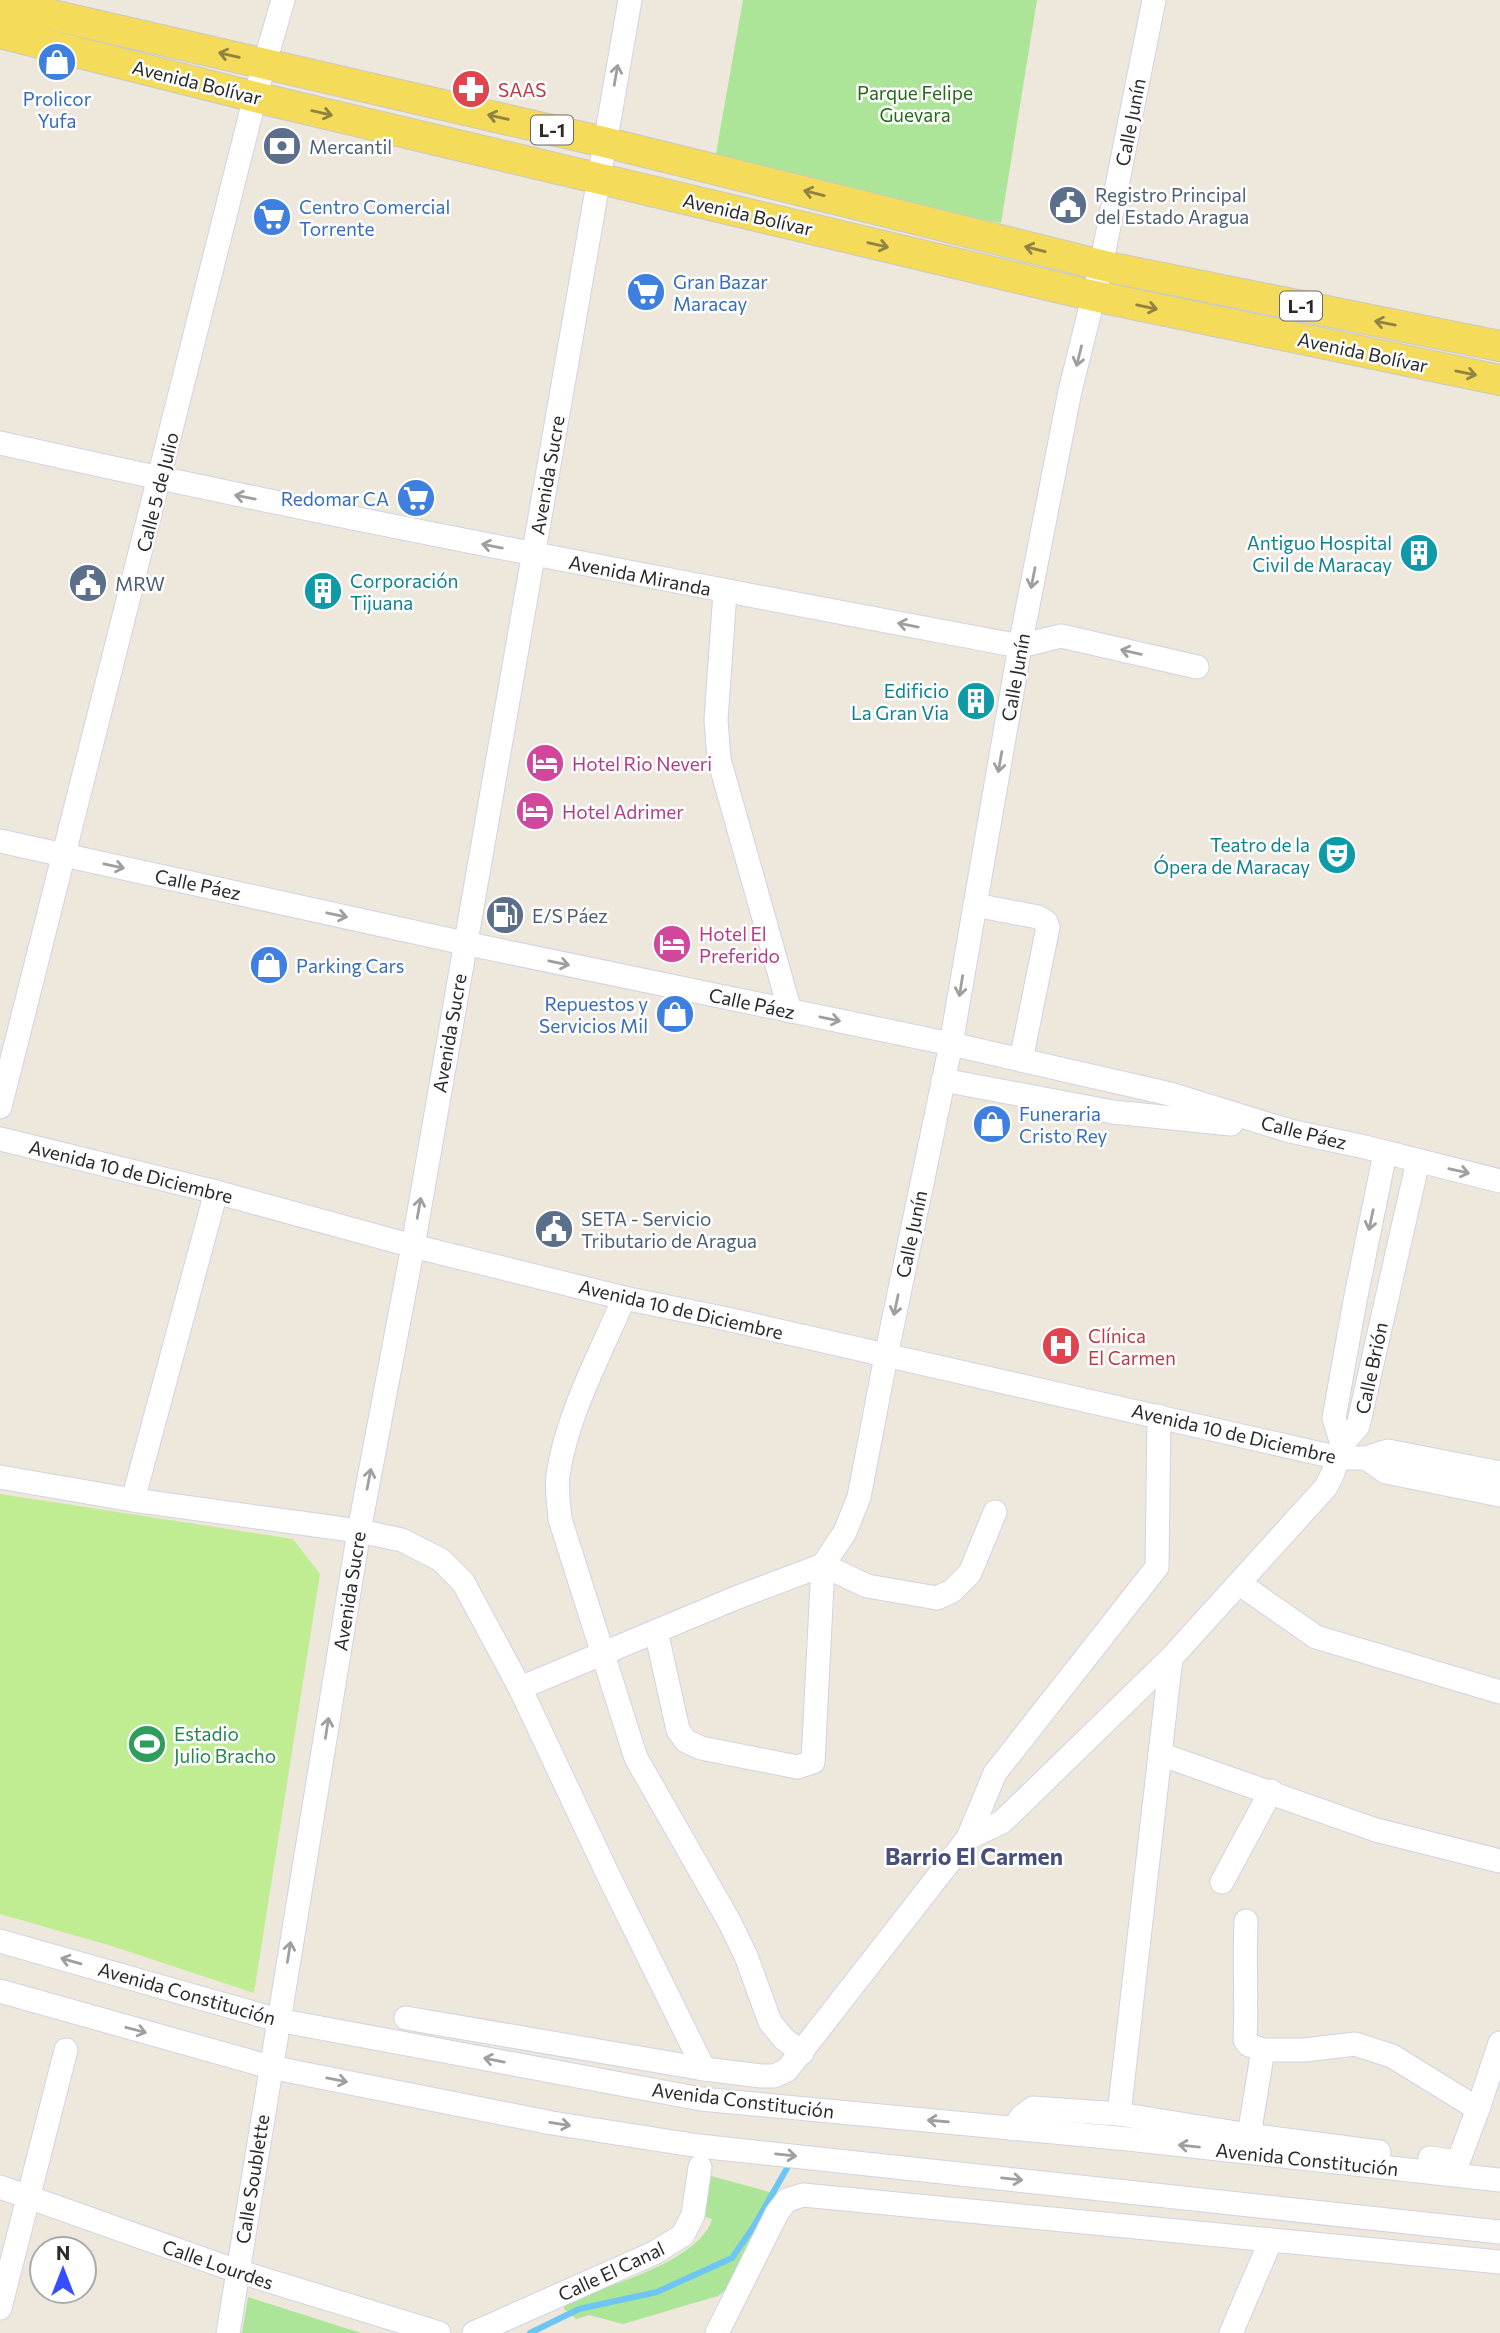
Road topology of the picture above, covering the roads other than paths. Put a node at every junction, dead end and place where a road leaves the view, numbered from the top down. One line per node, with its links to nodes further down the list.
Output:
1 (283, 0): 6 (street, Calle 5 de Julio)
2 (630, 0): 8 (street, Avenida Sucre, one-way to 2)
3 (1154, 0): 10 (street, Calle Junín)
4 (0, 3): 6 (main road, Avenida Bolívar / L-1, one-way to 4)
5 (0, 33): 7 (main road, Avenida Bolívar / L-1)
6 (266, 64): 7 (street, Calle 5 de Julio); 8 (main road, Avenida Bolívar / L-1, one-way to 6)
7 (256, 97): 9 (main road, Avenida Bolívar / L-1, one-way to 9); 15 (street, Calle 5 de Julio)
8 (604, 142): 9 (street, Avenida Sucre); 10 (main road, Avenida Bolívar / L-1, one-way to 8)
9 (597, 177): 11 (main road, Avenida Bolívar / L-1, one-way to 11); 16 (street, Avenida Sucre)
10 (1101, 265): 11 (street, Calle Junín); 12 (main road, Avenida Bolívar / L-1, one-way to 10)
11 (1094, 296): 13 (main road, Avenida Bolívar / L-1, one-way to 13); 18 (street, Calle Junín, one-way to 18)
12 (1500, 346)
13 (1500, 380)
14 (0, 443): 15 (street, Avenida Miranda)
15 (160, 479): 16 (street, Avenida Miranda, one-way to 15); 21 (street, Calle 5 de Julio)
16 (534, 555): 17 (street, Avenida Miranda); 23 (street, Avenida Sucre)
17 (725, 592): 18 (street, Avenida Miranda, one-way to 17); 24 (street)
18 (1020, 646): 19 (street, Avenida Miranda, one-way to 18); 22 (street, Calle Junín, one-way to 22)
19 (1197, 667)
20 (0, 841): 21 (street, Calle Páez)
21 (65, 855): 23 (street, Calle Páez, one-way to 23); 28 (street, Calle 5 de Julio)
22 (975, 905): 25 (street, Calle Junín, one-way to 25); 26 (street)
23 (464, 943): 24 (street, Calle Páez, one-way to 24); 35 (street, Avenida Sucre, one-way to 23)
24 (790, 1011): 25 (street, Calle Páez, one-way to 25)
25 (951, 1044): 26 (street, Calle Páez); 27 (street, Calle Junín)
26 (1021, 1060): 29 (street, Calle Páez)
27 (943, 1080): 29 (street); 39 (street, Calle Junín, one-way to 39)
28 (0, 1107)
29 (1290, 1131): 31 (street, Calle Páez)
30 (0, 1139): 34 (street, Avenida 10 de Diciembre)
31 (1385, 1153): 32 (street, Calle Páez); 37 (street, Calle Brión, one-way to 37)
32 (1418, 1161): 33 (street, Calle Páez, one-way to 33); 38 (street, Calle Brión)
33 (1500, 1181)
34 (216, 1192): 35 (street, Avenida 10 de Diciembre); 46 (street)
35 (413, 1246): 36 (street, Avenida 10 de Diciembre); 48 (street, Avenida Sucre, one-way to 35)
36 (624, 1298): 39 (street, Avenida 10 de Diciembre); 52 (street)
37 (1355, 1301): 38 (street); 41 (street, Calle Brión)
38 (1384, 1308): 41 (street, Calle Brión)
39 (886, 1356): 40 (street, Avenida 10 de Diciembre); 49 (street, Calle Junín)
40 (1158, 1416): 41 (street, Avenida 10 de Diciembre); 58 (street)
41 (1340, 1451): 42 (street, Avenida 10 de Diciembre); 50 (street)
42 (1366, 1458): 43 (street, Avenida 10 de Diciembre); 45 (street, Avenida 10 de Diciembre)
43 (1500, 1473)
44 (0, 1477): 46 (street)
45 (1500, 1495)
46 (133, 1500): 48 (street)
47 (995, 1512): 49 (street)
48 (359, 1531): 54 (street); 65 (street, Avenida Sucre, one-way to 48)
49 (823, 1564): 51 (street); 51 (street)
50 (1240, 1584): 53 (street); 55 (street)
51 (656, 1631): 52 (street)
52 (601, 1654): 54 (street); 69 (street)
53 (1171, 1658): 56 (street); 58 (street)
54 (520, 1688): 71 (street)
55 (1500, 1692)
56 (1160, 1754): 57 (street); 73 (street)
57 (1271, 1791): 59 (street); 60 (street)
58 (968, 1838): 69 (street)
59 (1500, 1861)
60 (1222, 1882)
61 (1246, 1921): 68 (street)
62 (0, 1941): 65 (street, Avenida Constitución, one-way to 62)
63 (0, 1991): 70 (street, one-way to 70)
64 (406, 2018): 71 (street)
65 (278, 2020): 70 (street, Avenida Sucre); 74 (street, Avenida Constitución, one-way to 65)
66 (1500, 2043): 72 (street)
67 (66, 2050): 79 (street)
68 (1263, 2050): 72 (street); 75 (street)
69 (802, 2053): 71 (street)
70 (270, 2067): 80 (street, one-way to 80); 83 (street, Calle Soublette)
71 (704, 2069)
72 (1478, 2109): 75 (street)
73 (1119, 2114): 74 (street); 75 (street)
74 (1013, 2129): 77 (street, Avenida Constitución, one-way to 74)
75 (1249, 2135)
76 (700, 2167): 87 (street, Calle El Canal)
77 (1500, 2180)
78 (0, 2187): 79 (street, Calle Lourdes)
79 (30, 2198): 83 (street, Calle Lourdes); 84 (street)
80 (1500, 2232)
81 (1271, 2240): 82 (street); 88 (street); 89 (street)
82 (1500, 2262)
83 (237, 2272): 85 (street, Calle Soublette); 86 (street, Calle Lourdes)
84 (0, 2308)
85 (228, 2333)
86 (439, 2333)
87 (474, 2333)
88 (717, 2333)
89 (1231, 2333)

